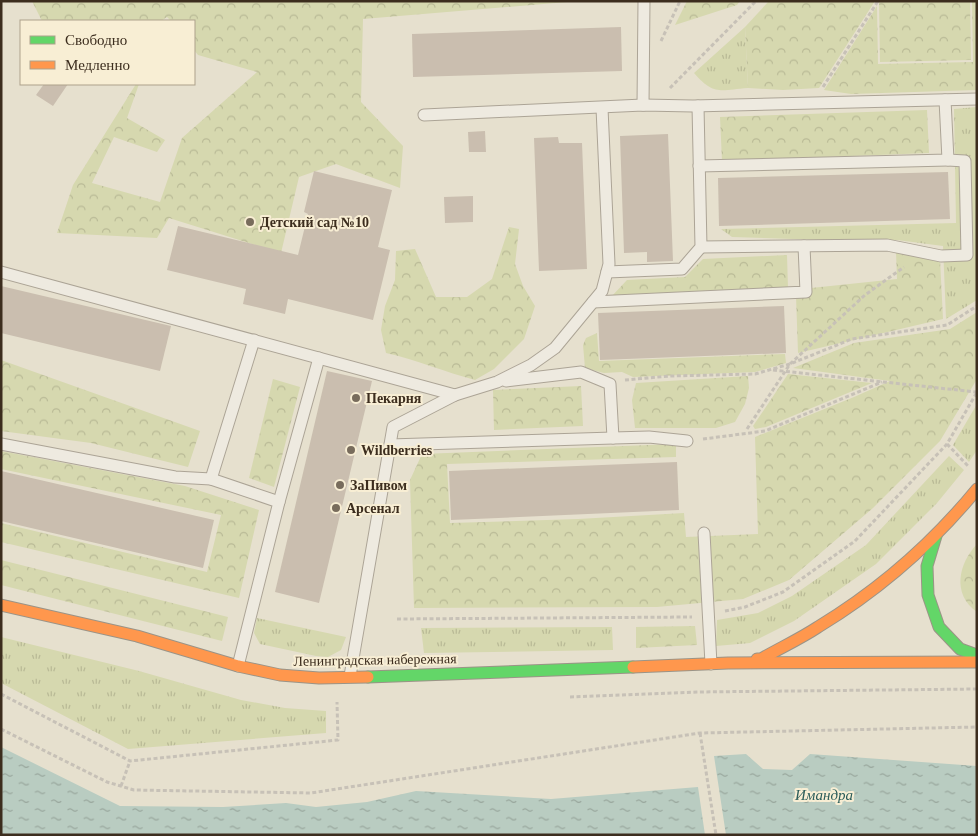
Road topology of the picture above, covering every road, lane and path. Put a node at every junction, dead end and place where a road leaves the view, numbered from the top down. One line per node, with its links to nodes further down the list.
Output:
1 (644, 1): 7 (lane)
2 (756, 1): 7 (path)
3 (878, 1): 6 (path)
4 (977, 99): 5 (lane)
5 (946, 100): 6 (lane); 11 (lane)
6 (812, 103): 8 (lane)
7 (648, 105): 8 (lane); 9 (lane)
8 (698, 106): 12 (lane)
9 (602, 108): 10 (lane); 17 (lane)
10 (424, 115)
11 (948, 160): 12 (lane); 15 (lane)
12 (699, 166): 14 (lane)
13 (804, 246): 14 (lane); 15 (lane); 18 (lane)
14 (701, 247): 17 (lane)
15 (924, 252): 22 (path)
16 (1, 272): 20 (lane)
17 (608, 272): 18 (lane)
18 (593, 302): 25 (lane)
19 (977, 306): 22 (path)
20 (254, 340): 21 (lane); 37 (lane)
21 (319, 358): 29 (lane); 39 (lane)
22 (790, 364): 23 (path); 24 (path)
23 (771, 370): 24 (path); 26 (path)
24 (786, 371): 27 (path); 30 (path)
25 (497, 382): 26 (lane); 29 (lane)
26 (606, 382): 31 (lane)
27 (882, 382): 28 (path); 32 (path)
28 (976, 392)
29 (455, 395): 35 (lane)
30 (747, 429)
31 (613, 438): 32 (lane); 35 (lane)
32 (687, 441)
33 (1, 444): 37 (lane)
34 (947, 444): 36 (path)
35 (390, 445): 48 (lane)
36 (971, 468)
37 (211, 479): 39 (lane)
38 (977, 489): 41 (main road)
39 (279, 502): 47 (lane)
40 (704, 534): 46 (lane)
41 (936, 536): 43 (main road); 45 (main road)
42 (1, 604): 47 (main road, Ленинградская набережная)
43 (977, 655)
44 (977, 662): 45 (main road)
45 (728, 663): 46 (main road, Ленинградская набережная)
46 (711, 664): 48 (main road, Ленинградская набережная)
47 (238, 666): 48 (main road, Ленинградская набережная)
48 (350, 676)
49 (1, 694): 54 (path)
50 (337, 702): 54 (path)
51 (977, 727): 53 (path)
52 (1, 729): 55 (path)
53 (700, 733): 55 (path); 56 (path)
54 (130, 761): 55 (path)
55 (121, 786)
56 (716, 835)

